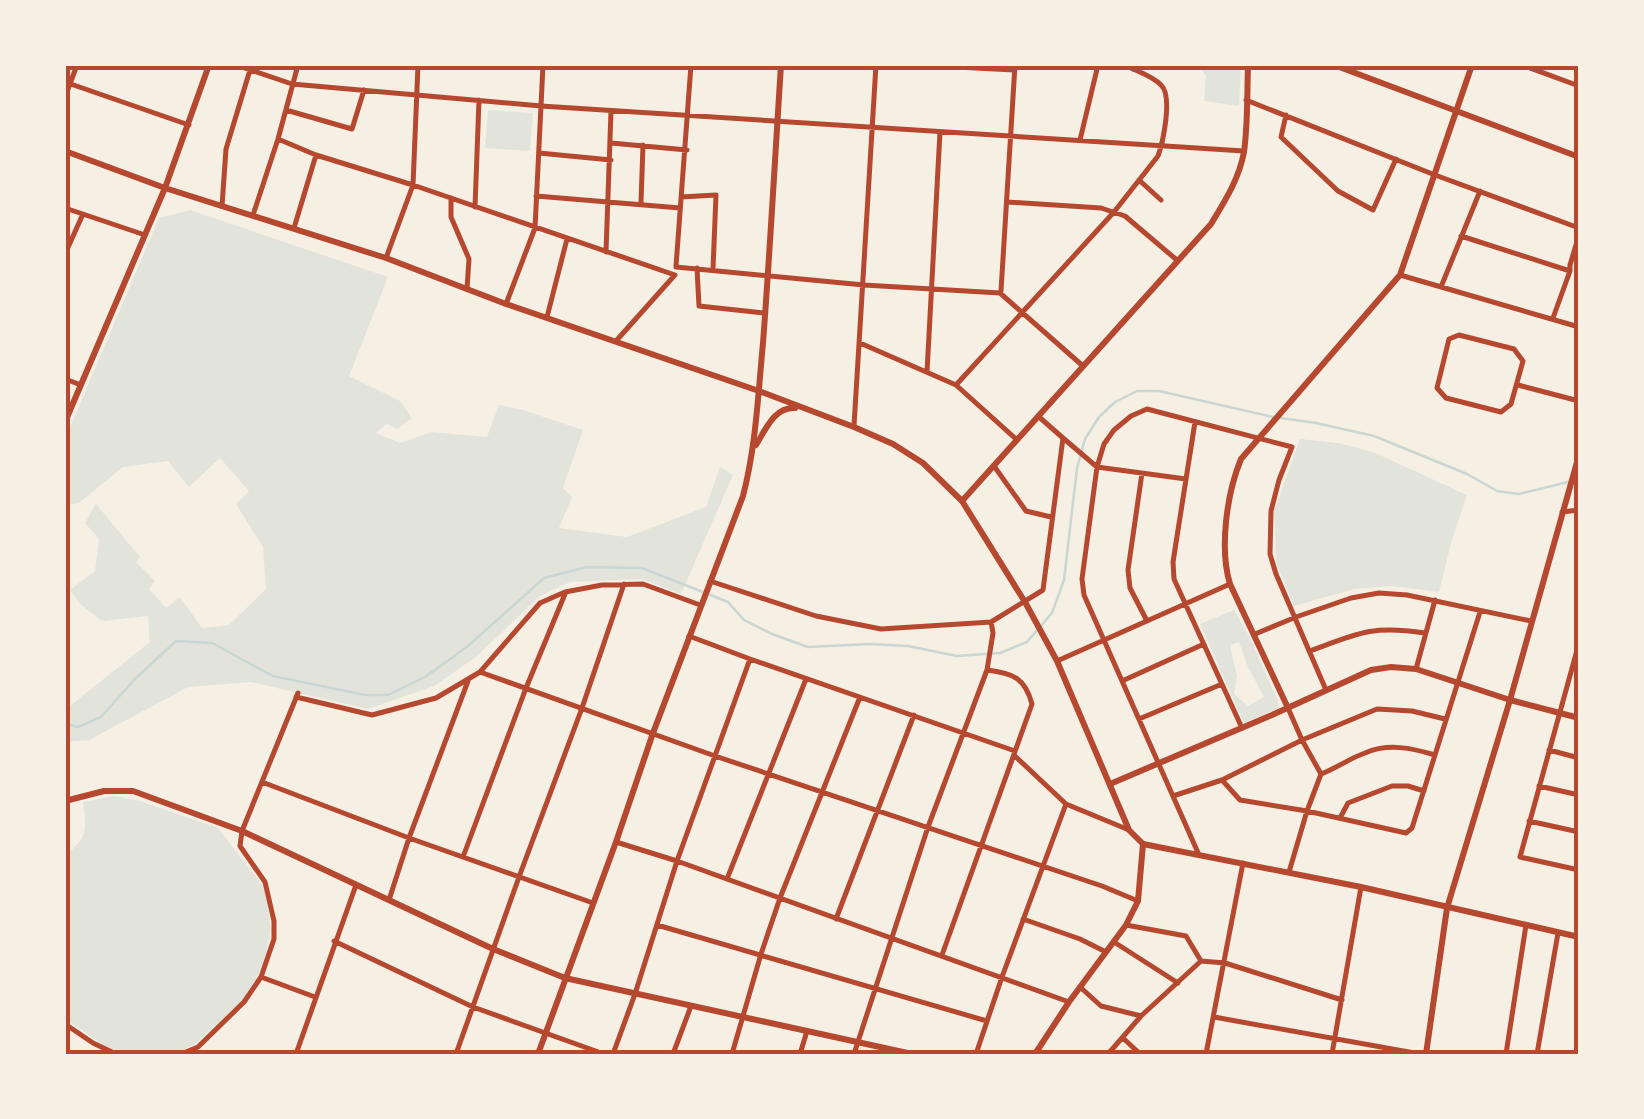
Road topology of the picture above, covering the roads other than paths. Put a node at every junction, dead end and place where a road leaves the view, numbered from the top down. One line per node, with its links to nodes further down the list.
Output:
1 (77, 65): 20 (street)
2 (209, 65): 35 (main road)
3 (236, 65): 19 (street)
4 (298, 65): 21 (street)
5 (418, 65): 24 (street)
6 (542, 65): 28 (street)
7 (692, 65): 33 (street)
8 (781, 65): 34 (main road)
9 (876, 65): 36 (street)
10 (918, 65): 17 (street)
11 (1098, 65): 40 (street)
12 (1125, 65): 43 (street)
13 (1248, 65): 27 (main road)
14 (1334, 65): 31 (main road)
15 (1472, 65): 31 (main road)
16 (1522, 65): 22 (street)
17 (946, 66): 18 (street)
18 (1015, 68): 38 (street)
19 (250, 70): 21 (street); 64 (street)
20 (68, 82): 25 (street); 35 (street)
21 (292, 84): 23 (street); 29 (street)
22 (1579, 86)
23 (364, 90): 24 (street); 29 (street)
24 (415, 94): 26 (street); 54 (street)
25 (65, 97)
26 (479, 100): 28 (street); 65 (street)
27 (1246, 100): 32 (street); 46 (main road)
28 (540, 106): 30 (street); 47 (street)
29 (286, 110): 39 (street)
30 (611, 111): 33 (street); 41 (street)
31 (1458, 111): 49 (main road); 52 (main road)
32 (1286, 115): 50 (street); 50 (street)
33 (688, 116): 34 (street); 44 (street)
34 (777, 121): 36 (street); 87 (main road)
35 (189, 124): 55 (main road)
36 (874, 128): 37 (street); 88 (street)
37 (940, 132): 38 (street); 91 (street)
38 (1012, 136): 40 (street); 62 (street)
39 (278, 139): 48 (street); 70 (street)
40 (1080, 141): 43 (street)
41 (612, 143): 42 (street); 51 (street)
42 (643, 145): 44 (street); 63 (street)
43 (1162, 146): 46 (street); 53 (street)
44 (686, 150): 58 (street)
45 (65, 151): 55 (main road)
46 (1244, 152): 80 (main road)
47 (538, 154): 51 (street); 57 (street)
48 (316, 155): 54 (street); 72 (street)
49 (1579, 156)
50 (1396, 159): 52 (street)
51 (611, 160): 61 (street)
52 (1436, 174): 56 (street); 86 (main road)
53 (1139, 180): 60 (street); 68 (street)
54 (414, 185): 59 (street); 79 (street)
55 (165, 188): 64 (main road); 74 (main road)
56 (1480, 191): 73 (street); 75 (street)
57 (536, 196): 61 (street); 71 (street)
58 (682, 197): 67 (street); 83 (street)
59 (451, 198): 65 (street); 90 (street)
60 (1161, 200)
61 (609, 202): 63 (street); 77 (street)
62 (1007, 202): 68 (street); 92 (street)
63 (641, 204): 67 (street)
64 (222, 206): 70 (main road)
65 (475, 207): 71 (street)
66 (65, 208): 69 (street)
67 (680, 208): 81 (street)
68 (1114, 212): 80 (street); 94 (street)
69 (83, 214): 74 (street); 78 (street)
70 (253, 216): 72 (main road)
71 (535, 228): 76 (street); 93 (street)
72 (294, 229): 79 (main road)
73 (1579, 232): 84 (street)
74 (145, 236): 104 (main road)
75 (1461, 236): 84 (street); 89 (street)
76 (567, 239): 77 (street); 96 (street)
77 (606, 252): 85 (street)
78 (65, 254)
79 (386, 258): 90 (main road)
80 (1178, 261): 101 (main road)
81 (676, 267): 82 (street); 85 (street)
82 (697, 268): 83 (street); 95 (street)
83 (713, 269): 87 (street)
84 (1570, 271): 97 (street)
85 (675, 275): 99 (street)
86 (1400, 275): 89 (street); 115 (main road)
87 (768, 277): 88 (street); 95 (main road)
88 (864, 285): 91 (street); 100 (street)
89 (1441, 287): 97 (street)
90 (467, 289): 93 (main road)
91 (932, 289): 92 (street); 102 (street)
92 (1000, 293): 94 (street)
93 (506, 304): 96 (main road)
94 (1022, 312): 101 (street); 105 (street)
95 (765, 313): 107 (main road)
96 (546, 317): 99 (main road)
97 (1552, 319): 98 (street)
98 (1579, 327)
99 (616, 341): 107 (main road)
100 (860, 342): 102 (street); 113 (street)
101 (1084, 366): 110 (main road)
102 (927, 372): 105 (street)
103 (65, 379): 104 (street)
104 (81, 385): 111 (main road)
105 (956, 385): 116 (street)
106 (1518, 385): 106 (street); 108 (street)
107 (759, 391): 109 (main road); 117 (main road)
108 (1579, 401)
109 (808, 410): 113 (main road); 117 (main road)
110 (1038, 416): 114 (street); 116 (main road)
111 (65, 422)
112 (1194, 422): 115 (street); 120 (street); 122 (street)
113 (854, 427): 123 (main road)
114 (1063, 438): 120 (street); 126 (street)
115 (1258, 439): 129 (main road); 136 (street)
116 (1017, 440): 119 (main road)
117 (753, 450): 127 (main road)
118 (1579, 454): 124 (main road)
119 (994, 466): 123 (main road); 126 (street)
120 (1097, 467): 121 (street); 143 (street)
121 (1142, 473): 122 (street); 137 (street)
122 (1186, 480): 133 (street)
123 (962, 501): 132 (main road)
124 (1562, 509): 125 (street); 138 (main road)
125 (1579, 510)
126 (1053, 518): 132 (street)
127 (709, 581): 134 (main road); 139 (street)
128 (624, 584): 130 (street); 134 (street); 162 (street)
129 (1230, 584): 133 (street); 141 (main road)
130 (565, 592): 152 (street); 158 (street)
131 (1435, 600): 135 (street); 136 (street); 140 (street)
132 (1024, 602): 139 (street); 148 (main road)
133 (1186, 604): 137 (street); 145 (street)
134 (701, 605): 142 (main road)
135 (1480, 612): 138 (street); 156 (street)
136 (1296, 616): 141 (street); 146 (street)
137 (1147, 620): 143 (street)
138 (1531, 621): 161 (main road)
139 (991, 622): 151 (street)
140 (1425, 632): 146 (street); 149 (street)
141 (1255, 634): 163 (main road)
142 (689, 636): 147 (street); 171 (main road)
143 (1104, 640): 148 (street); 155 (street)
144 (1579, 643): 150 (street)
145 (1204, 644): 155 (street); 157 (street)
146 (1310, 651): 159 (street)
147 (750, 659): 154 (street); 176 (street)
148 (1058, 660): 183 (main road)
149 (1416, 669): 156 (main road); 159 (main road)
150 (1575, 669): 164 (street)
151 (987, 670): 170 (street); 174 (street)
152 (480, 672): 153 (street); 158 (street)
153 (469, 678): 182 (street); 199 (street)
154 (806, 679): 160 (street); 179 (street)
155 (1122, 681): 167 (street)
156 (1458, 682): 161 (main road); 168 (street)
157 (1222, 684): 167 (street); 169 (street)
158 (526, 688): 162 (street); 204 (street)
159 (1326, 690): 163 (main road)
160 (860, 697): 165 (street); 186 (street)
161 (1510, 700): 164 (main road); 218 (main road)
162 (582, 708): 171 (street); 210 (street)
163 (1288, 708): 169 (main road); 172 (street)
164 (1560, 712): 166 (main road); 173 (street)
165 (914, 715): 170 (street); 191 (street)
166 (1579, 718)
167 (1138, 720): 178 (street)
168 (1446, 720): 172 (street); 175 (street)
169 (1242, 728): 178 (main road)
170 (963, 732): 174 (street); 195 (street)
171 (653, 733): 176 (street); 200 (main road)
172 (1302, 740): 180 (street); 181 (street)
173 (1549, 750): 177 (street); 184 (street)
174 (1014, 753): 190 (street); 202 (street)
175 (1435, 754): 180 (street); 185 (street)
176 (715, 756): 179 (street); 205 (street)
177 (1579, 758)
178 (1158, 764): 183 (main road); 188 (street)
179 (770, 774): 186 (street); 211 (street)
180 (1322, 774): 192 (street)
181 (1222, 780): 188 (street); 192 (street)
182 (262, 782): 197 (street); 199 (street)
183 (1110, 784): 196 (main road)
184 (1540, 786): 187 (street); 194 (street)
185 (1424, 791): 193 (street); 193 (street)
186 (823, 792): 191 (street); 214 (street)
187 (1579, 795)
188 (1172, 796): 203 (street)
189 (65, 801): 197 (main road)
190 (1066, 804): 196 (street); 207 (street)
191 (877, 810): 195 (street); 220 (street)
192 (1307, 811): 193 (street); 209 (street)
193 (1340, 818)
194 (1529, 821): 198 (street); 208 (street)
195 (928, 827): 202 (street); 226 (street)
196 (1129, 830): 201 (main road)
197 (242, 831): 212 (main road); 235 (street)
198 (1579, 832)
199 (409, 838): 204 (street); 215 (street)
200 (616, 842): 205 (street); 217 (main road)
201 (1144, 844): 203 (main road); 216 (main road)
202 (982, 846): 207 (street); 232 (street)
203 (1199, 855): 206 (main road)
204 (463, 857): 210 (street)
205 (677, 862): 211 (street); 221 (street)
206 (1243, 864): 209 (main road); 234 (street)
207 (1042, 867): 216 (street); 219 (street)
208 (1579, 870)
209 (1289, 872): 213 (main road)
210 (519, 877): 217 (street); 229 (street)
211 (728, 879): 214 (street)
212 (356, 885): 215 (main road); 227 (street)
213 (1361, 888): 218 (main road); 243 (street)
214 (780, 898): 220 (street); 231 (street)
215 (389, 900): 229 (main road)
216 (1138, 901): 222 (main road)
217 (593, 903): 237 (main road)
218 (1447, 908): 223 (main road); 276 (main road)
219 (1023, 919): 230 (street); 236 (street)
220 (836, 920): 226 (street)
221 (657, 925): 231 (street); 241 (street)
222 (1126, 925): 228 (main road); 233 (street)
223 (1526, 926): 224 (main road); 277 (street)
224 (1558, 933): 225 (main road); 278 (street)
225 (1579, 938)
226 (890, 939): 232 (street); 239 (street)
227 (334, 942): 242 (street); 246 (street)
228 (1114, 942): 230 (main road); 238 (street)
229 (493, 950): 237 (main road); 246 (street)
230 (1106, 952): 240 (main road)
231 (761, 954): 239 (street); 248 (street)
232 (942, 956): 236 (street)
233 (1201, 961): 234 (street); 238 (street)
234 (1225, 963): 243 (street); 249 (street)
235 (261, 977): 242 (street); 259 (street)
236 (1002, 977): 244 (street); 250 (street)
237 (564, 978): 241 (main road); 253 (main road)
238 (1178, 984): 247 (street)
239 (875, 987): 250 (street); 257 (street)
240 (1080, 987): 244 (main road); 247 (street)
241 (636, 994): 245 (main road); 264 (street)
242 (314, 997): 260 (street)
243 (1342, 1000): 255 (street)
244 (1069, 1002): 271 (main road)
245 (691, 1006): 248 (main road); 265 (street)
246 (473, 1007): 253 (street); 261 (street)
247 (1141, 1016): 254 (street)
248 (743, 1017): 252 (main road); 266 (street)
249 (1214, 1017): 255 (street); 274 (street)
250 (987, 1021): 270 (street)
251 (65, 1024): 258 (street)
252 (807, 1031): 257 (main road); 267 (street)
253 (546, 1032): 262 (main road); 263 (street)
254 (1124, 1038): 272 (street); 273 (street)
255 (1335, 1038): 275 (street); 276 (street)
256 (1579, 1038): 279 (street)
257 (857, 1041): 268 (street); 269 (main road)
258 (116, 1054)
259 (181, 1054)
260 (296, 1054)
261 (456, 1054)
262 (538, 1054)
263 (604, 1054)
264 (612, 1054)
265 (673, 1054)
266 (732, 1054)
267 (800, 1054)
268 (854, 1054)
269 (912, 1054)
270 (976, 1054)
271 (1035, 1054)
272 (1108, 1054)
273 (1140, 1054)
274 (1206, 1054)
275 (1332, 1054)
276 (1423, 1054)
277 (1506, 1054)
278 (1537, 1054)
279 (1576, 1054)

